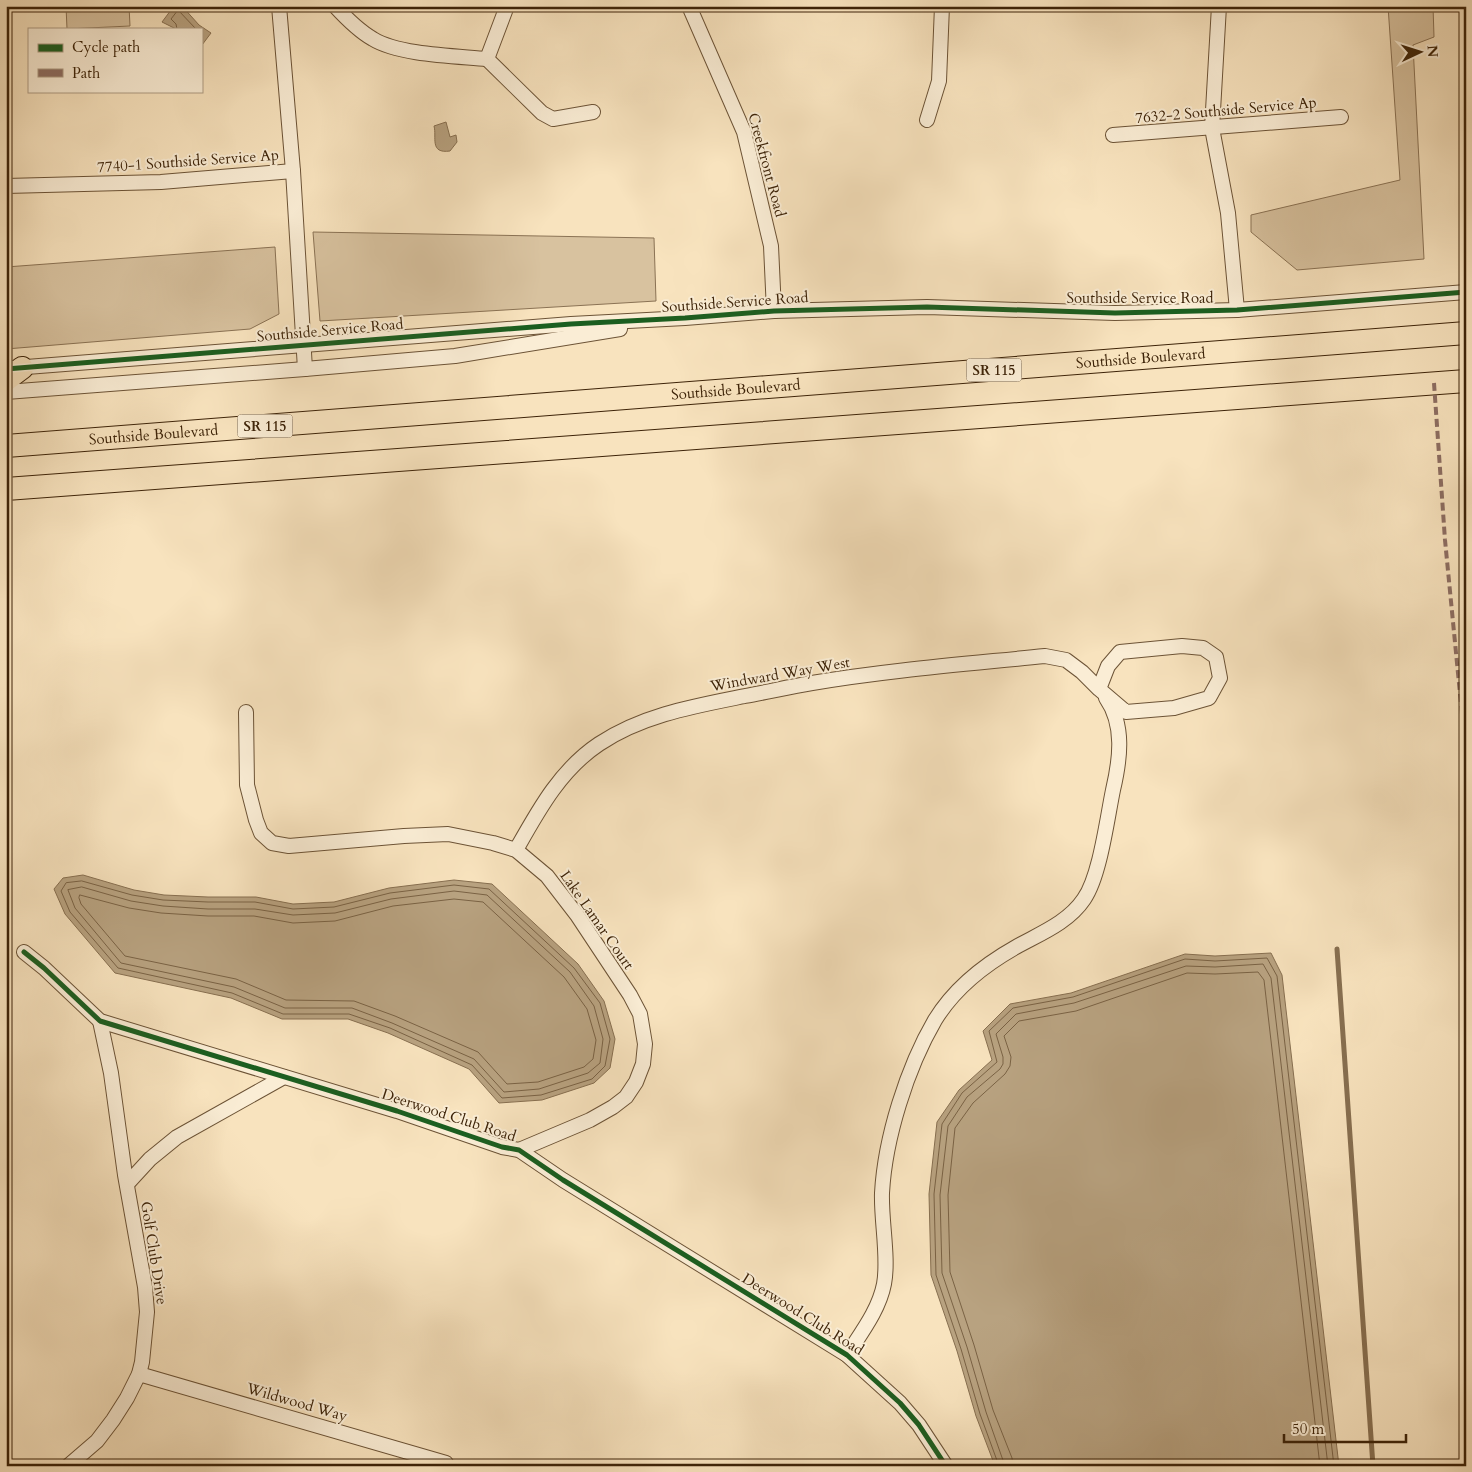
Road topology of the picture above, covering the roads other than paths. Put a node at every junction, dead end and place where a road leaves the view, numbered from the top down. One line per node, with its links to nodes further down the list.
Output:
1 (280, 6): 13 (street)
2 (335, 6): 7 (street)
3 (508, 6): 7 (street)
4 (690, 6): 17 (street, Creekfront Road)
5 (942, 6): 10 (street)
6 (1219, 6): 11 (street)
7 (487, 59): 8 (street)
8 (593, 112)
9 (1341, 117): 11 (street, 7632-2 Southside Service Ap)
10 (927, 120)
11 (1212, 128): 12 (street, 7632-2 Southside Service Ap); 16 (street)
12 (1113, 135)
13 (293, 171): 14 (street, 7740-1 Southside Service Ap); 20 (street, 7740-1 Southside Service Ap)
14 (6, 186)
15 (1466, 292): 16 (street, Southside Service Road)
16 (1237, 310): 17 (street, Southside Service Road)
17 (774, 311): 18 (street, Southside Service Road)
18 (685, 318): 20 (street, Southside Service Road); 21 (street, Southside Service Road)
19 (1466, 334): 25 (highway, Southside Boulevard / SR 115)
20 (304, 344): 21 (street, 7740-1 Southside Service Ap); 22 (street, Southside Service Road)
21 (306, 370): 24 (street, Southside Service Road)
22 (12, 372)
23 (1466, 381): 26 (highway)
24 (6, 392)
25 (6, 446)
26 (8, 487)
27 (1100, 690): 27 (street); 29 (street, Windward Way West); 35 (street)
28 (246, 712): 29 (street, Lake Lamar Court)
29 (516, 850): 33 (street, Lake Lamar Court)
30 (24, 952): 31 (street, Deerwood Club Road)
31 (100, 1021): 32 (street, Deerwood Club Road); 34 (street, Golf Club Drive)
32 (284, 1076): 33 (street, Deerwood Club Road); 34 (street)
33 (519, 1150): 35 (street, Deerwood Club Road)
34 (127, 1184): 36 (street, Golf Club Drive)
35 (847, 1355): 39 (street, Deerwood Club Road)
36 (139, 1374): 37 (street, Wildwood Way); 38 (street, Golf Club Drive)
37 (446, 1463)
38 (68, 1466)
39 (946, 1466)

